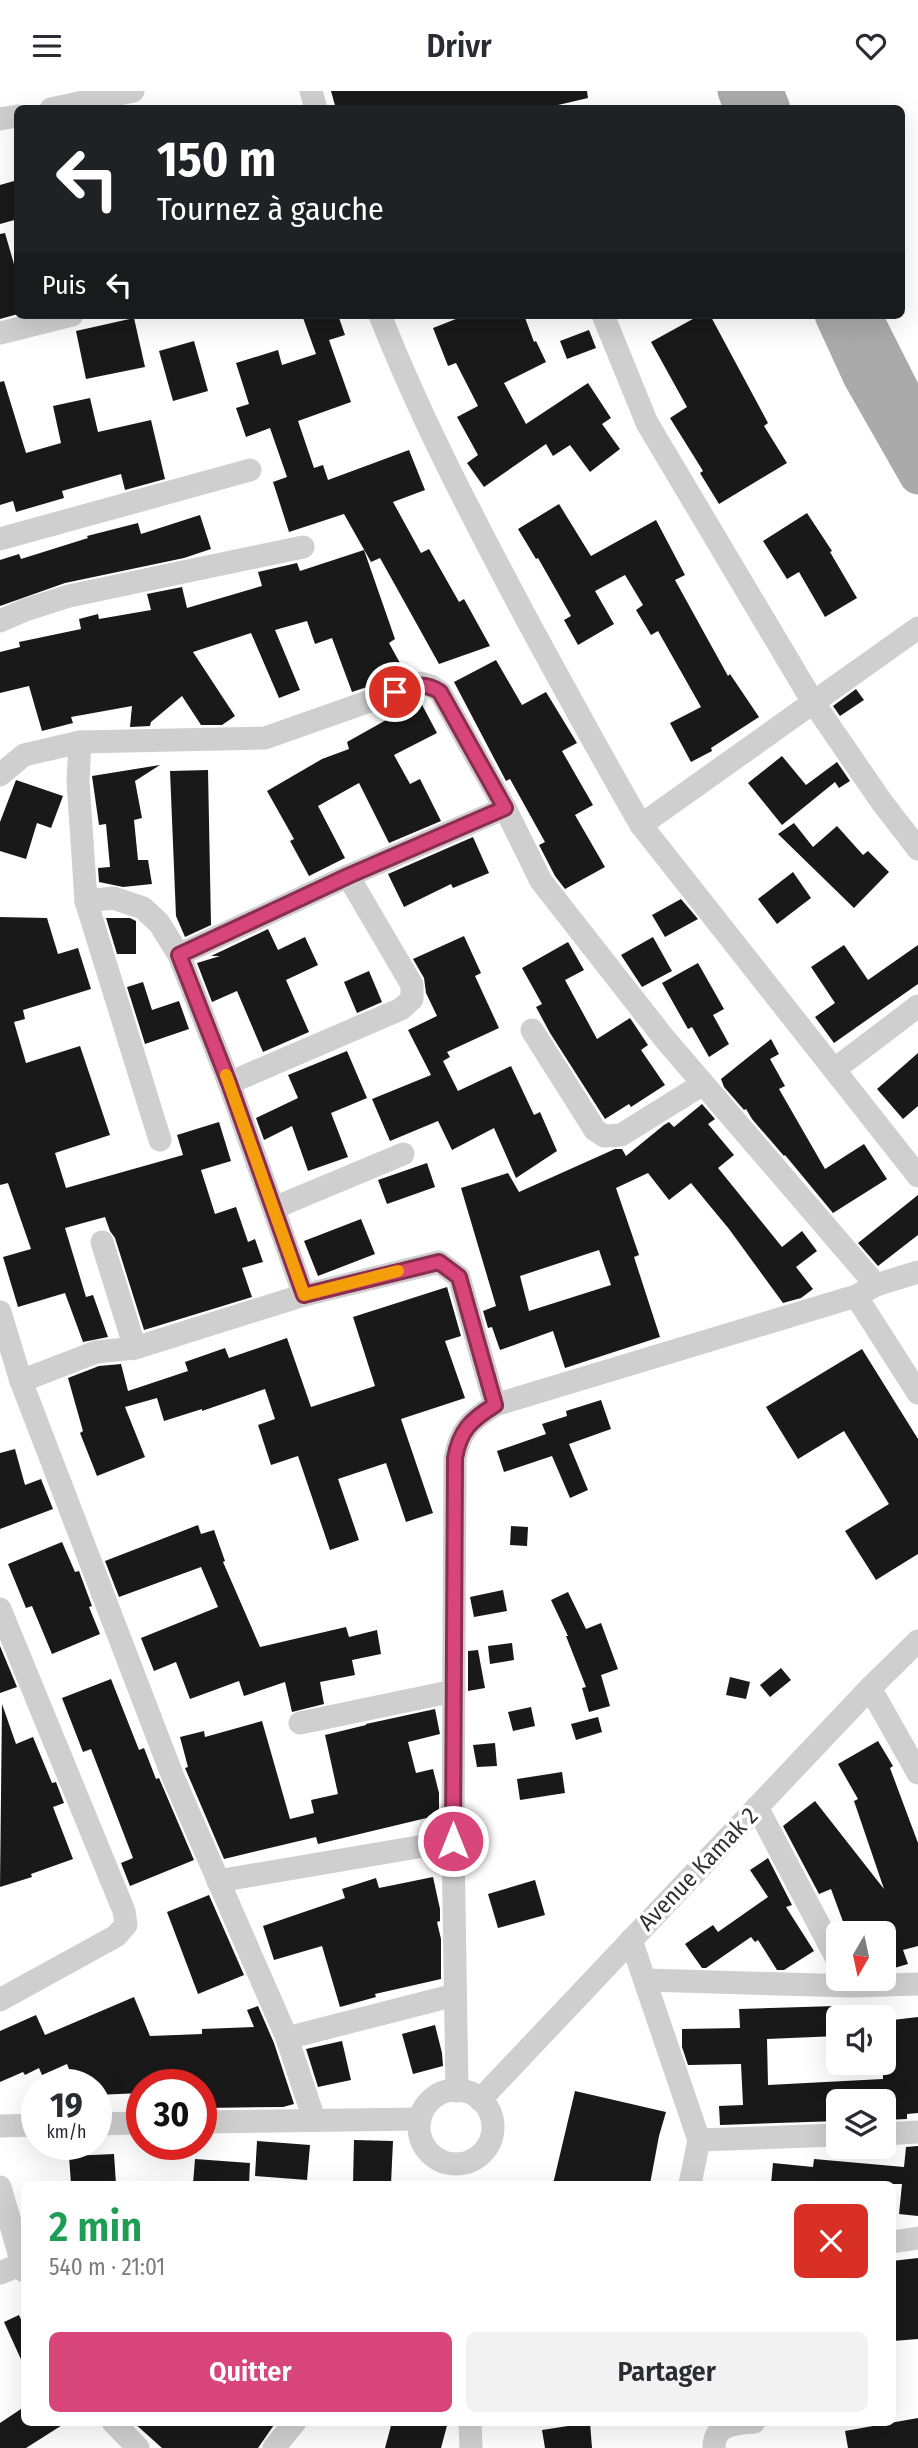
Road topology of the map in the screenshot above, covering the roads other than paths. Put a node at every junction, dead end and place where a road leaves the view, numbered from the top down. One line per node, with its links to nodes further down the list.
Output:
1 (133, 91): 2 (street)
2 (69, 105)
3 (56, 319): 8 (street)
4 (382, 319): 20 (street)
5 (605, 319): 16 (street)
6 (836, 319): 11 (main road)
7 (865, 319): 9 (main road)
8 (0, 333)
9 (918, 424)
10 (250, 470): 12 (street)
11 (918, 476)
12 (0, 539)
13 (303, 547): 14 (street)
14 (0, 621)
15 (918, 628): 16 (street)
16 (813, 702): 20 (street); 21 (street)
17 (80, 742): 18 (street); 19 (street); 23 (street)
18 (0, 775)
19 (505, 808): 22 (street); 29 (street)
20 (641, 825): 27 (street)
21 (918, 849)
22 (348, 876): 24 (street); 28 (street)
23 (86, 901): 24 (street); 30 (street)
24 (179, 955): 28 (street)
25 (918, 1006): 27 (street)
26 (531, 1030): 29 (street)
27 (835, 1069): 32 (street)
28 (229, 1083): 33 (street)
29 (703, 1084): 36 (street)
30 (160, 1140)
31 (403, 1154): 33 (street)
32 (918, 1176)
33 (274, 1208): 37 (street)
34 (102, 1242): 39 (street)
35 (918, 1272): 36 (street)
36 (866, 1290): 41 (street); 42 (street)
37 (304, 1295): 39 (street); 42 (street)
38 (0, 1312): 40 (street)
39 (135, 1348): 40 (street)
40 (21, 1381): 51 (street)
41 (918, 1393)
42 (495, 1405): 46 (street)
43 (0, 1609): 59 (street)
44 (918, 1641): 45 (street, Avenue Kamak 2)
45 (870, 1689): 48 (street); 49 (street, Avenue Kamak 2)
46 (454, 1691): 47 (street); 50 (street)
47 (300, 1723)
48 (918, 1773)
49 (757, 1807): 52 (street); 53 (street, Avenue Kamak 2)
50 (453, 1841): 51 (street); 58 (street)
51 (218, 1881): 60 (street)
52 (826, 1938)
53 (631, 1940): 54 (street); 62 (street, Avenue Kamak 2)
54 (646, 1980): 55 (street); 71 (street)
55 (826, 1983)
56 (896, 1984): 57 (street)
57 (918, 1984)
58 (456, 1996): 60 (street); 61 (street)
59 (0, 2000)
60 (288, 2038): 63 (street)
61 (457, 2091): 62 (street); 64 (street)
62 (480, 2099): 72 (street)
63 (314, 2119): 64 (street); 65 (street)
64 (419, 2119): 72 (street)
65 (217, 2122)
66 (21, 2125): 67 (street)
67 (0, 2126)
68 (918, 2132): 69 (street)
69 (896, 2133)
70 (826, 2135): 71 (street)
71 (699, 2140): 73 (street)
72 (457, 2174)
73 (691, 2181)
74 (0, 2187): 77 (street)
75 (918, 2238): 76 (street)
76 (896, 2241)
77 (21, 2261)
78 (21, 2268): 79 (street)
79 (0, 2273)
80 (120, 2426): 84 (street)
81 (292, 2426): 85 (street)
82 (470, 2426): 86 (street)
83 (725, 2426): 87 (street)
84 (138, 2448)
85 (274, 2448)
86 (471, 2448)
87 (714, 2448)

